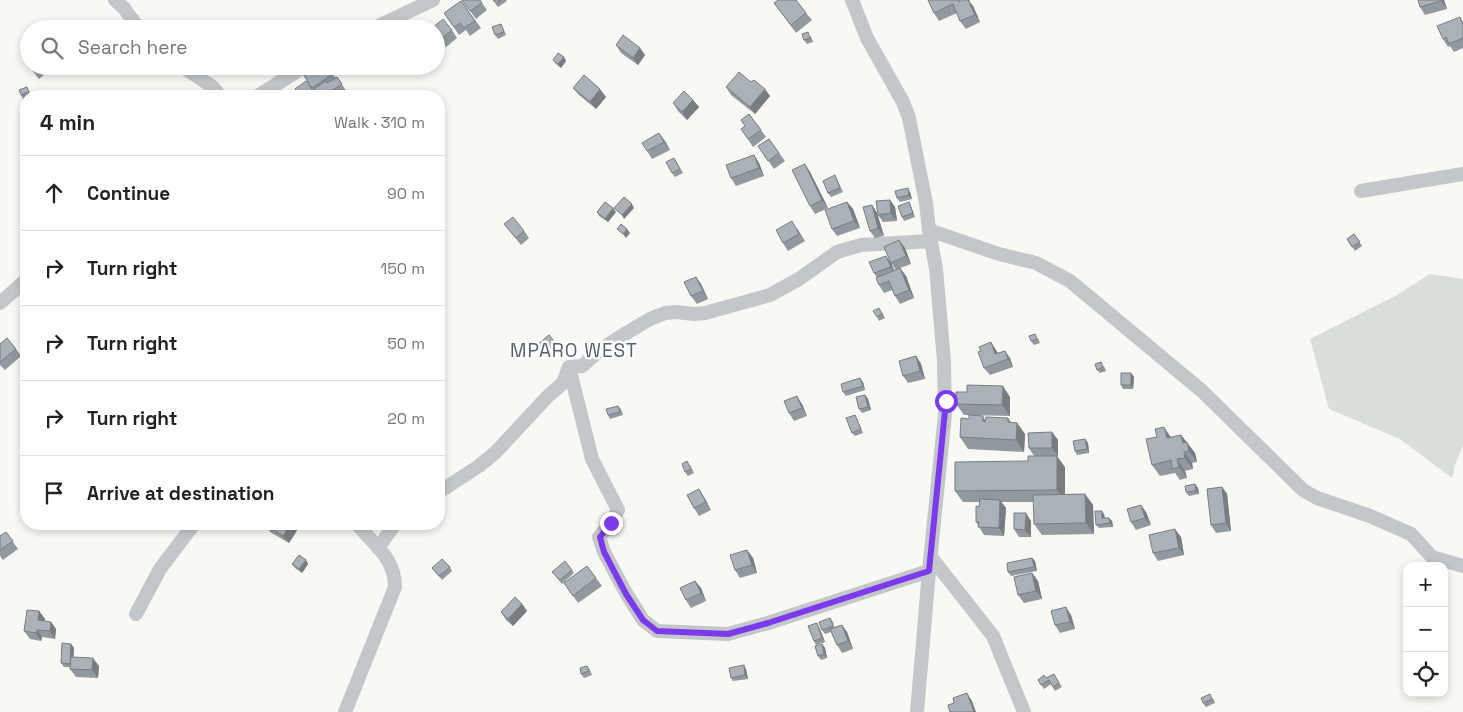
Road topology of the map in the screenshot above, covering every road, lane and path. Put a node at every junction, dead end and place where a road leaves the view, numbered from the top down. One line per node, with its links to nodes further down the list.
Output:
1 (115, 0): 4 (street)
2 (433, 0): 5 (street)
3 (852, 0): 12 (street)
4 (133, 20)
5 (391, 20)
6 (195, 75): 8 (street)
7 (291, 75): 9 (street)
8 (215, 90)
9 (267, 90)
10 (1463, 174): 11 (street)
11 (1361, 191)
12 (930, 235): 15 (street); 21 (street); 22 (street)
13 (20, 285): 14 (street)
14 (0, 303)
15 (570, 367): 16 (street); 21 (street)
16 (445, 488)
17 (189, 530): 23 (street)
18 (362, 530): 20 (street)
19 (391, 530): 20 (street)
20 (378, 548): 24 (street)
21 (930, 564): 25 (street); 26 (street)
22 (1463, 566)
23 (136, 614)
24 (345, 712)
25 (917, 712)
26 (1024, 712)

